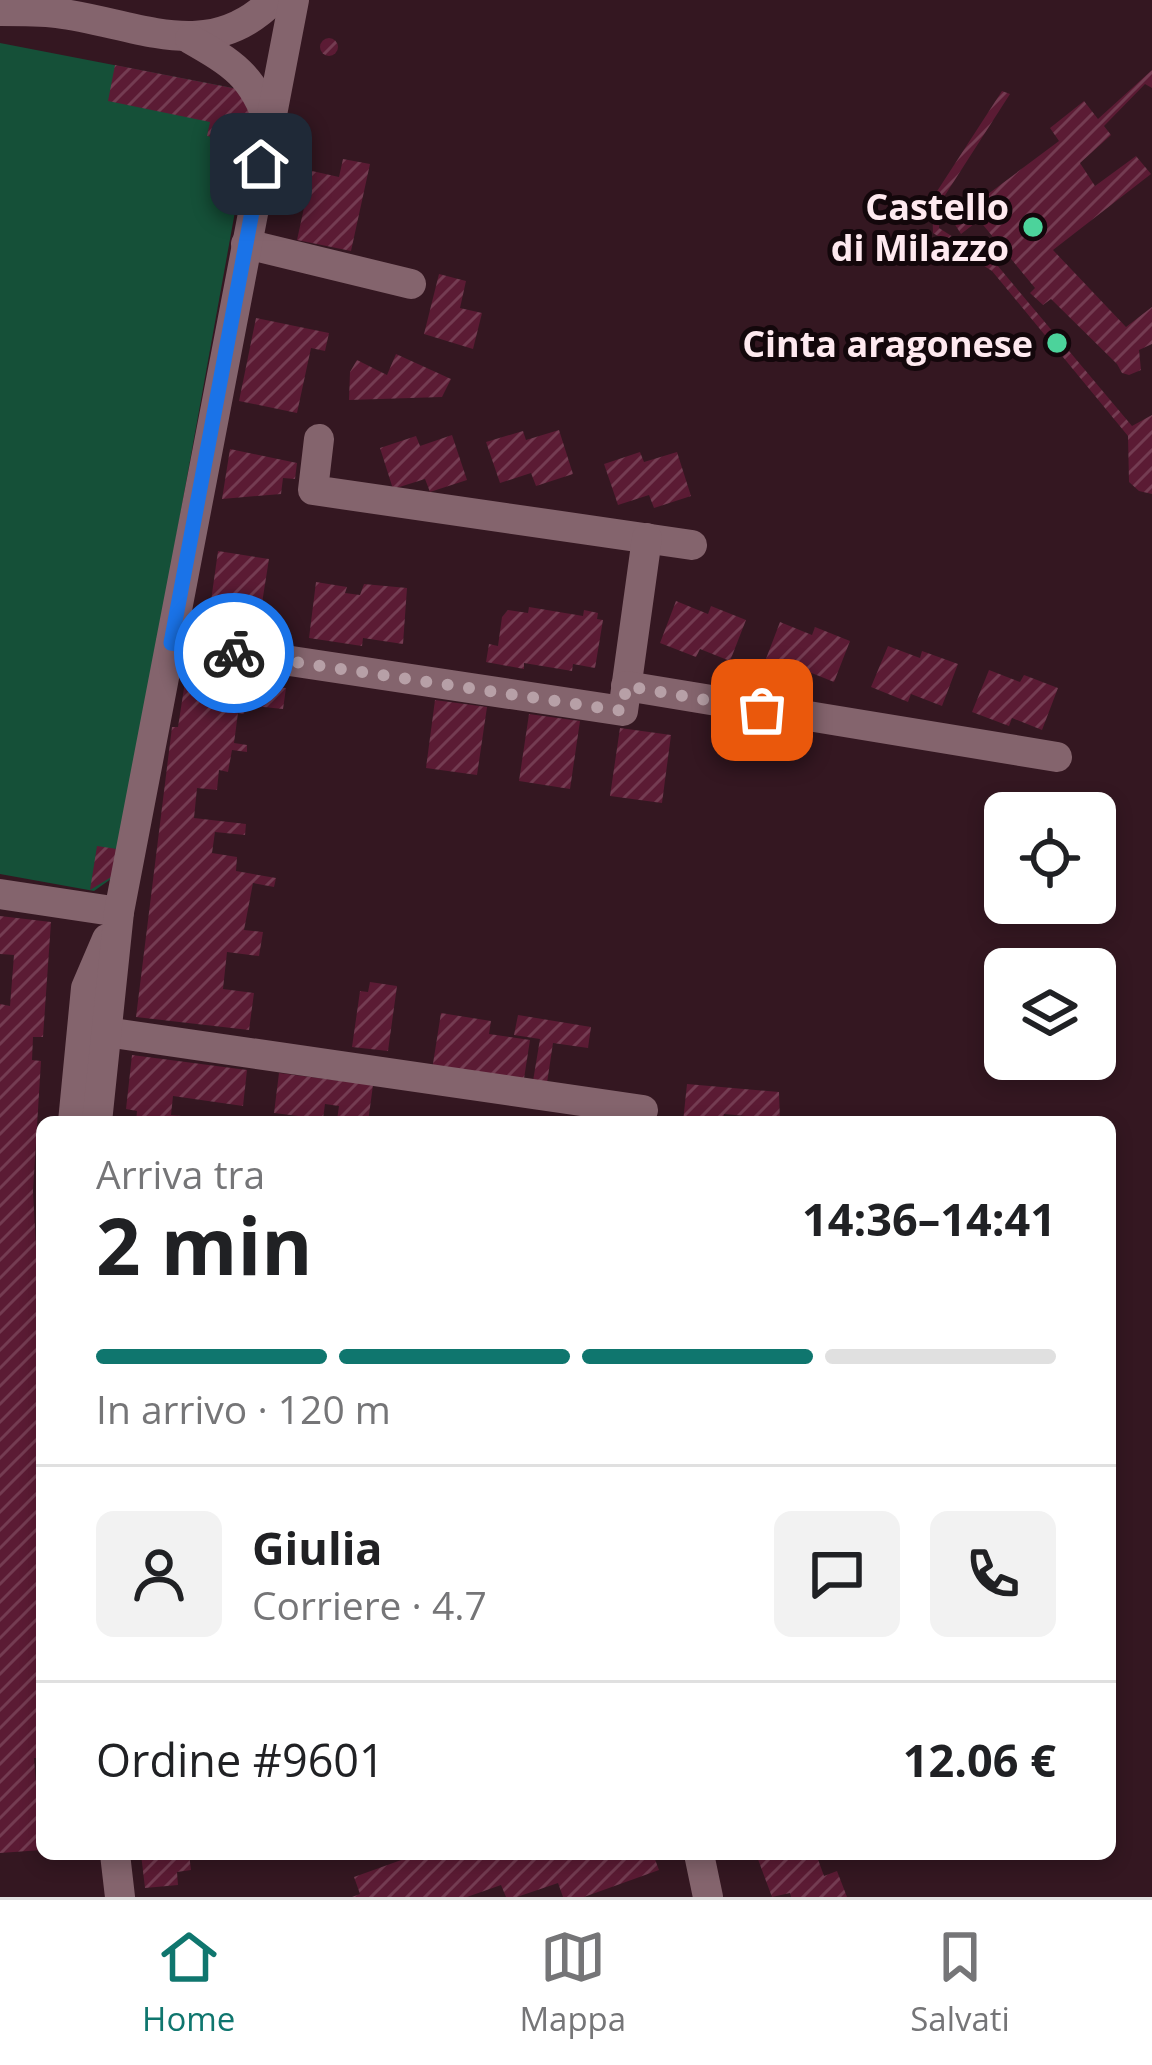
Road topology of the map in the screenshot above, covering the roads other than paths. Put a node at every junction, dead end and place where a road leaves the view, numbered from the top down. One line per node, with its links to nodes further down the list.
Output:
1 (273, 0): 4 (street)
2 (294, 0): 5 (street)
3 (0, 10): 4 (street)
4 (190, 39): 5 (street)
5 (269, 124): 6 (street)
6 (246, 244): 7 (street); 11 (street)
7 (411, 284)
8 (319, 439): 9 (street)
9 (647, 538): 10 (street); 12 (street)
10 (692, 545)
11 (171, 643): 12 (street); 15 (street)
12 (626, 686): 13 (street)
13 (1057, 758)
14 (0, 894): 15 (street)
15 (119, 912): 16 (street); 18 (street)
16 (106, 1032): 17 (street); 19 (street)
17 (643, 1110)
18 (74, 1116)
19 (98, 1116)
20 (116, 1860): 22 (street)
21 (700, 1860): 23 (street)
22 (120, 1897)
23 (708, 1897)

